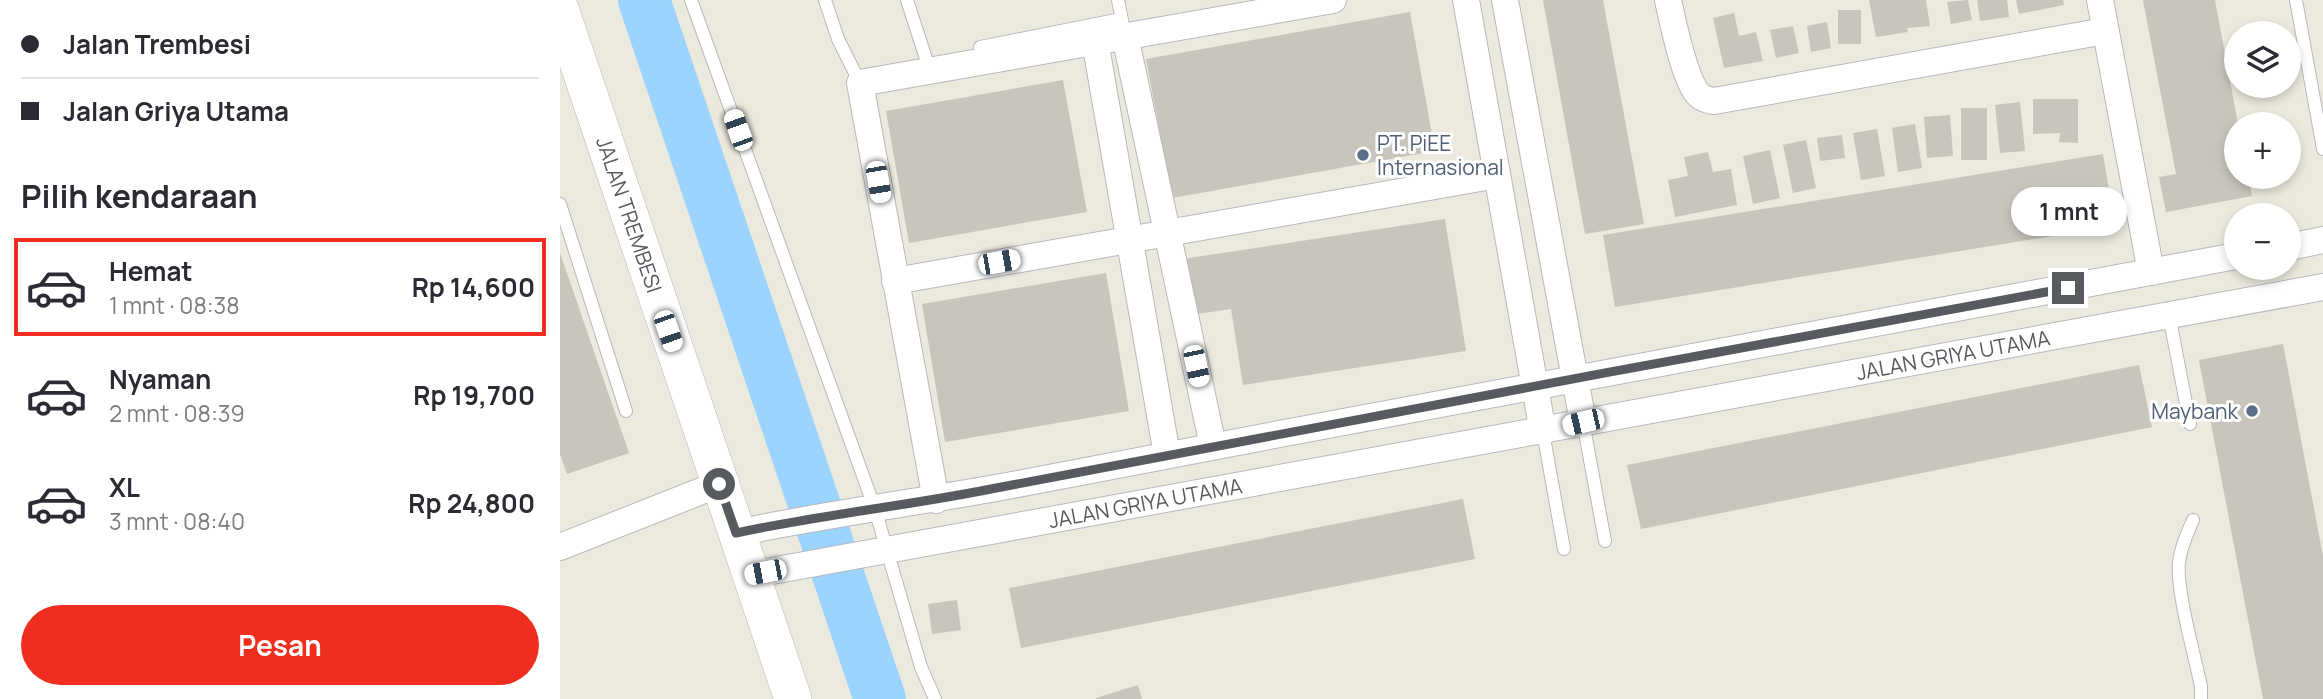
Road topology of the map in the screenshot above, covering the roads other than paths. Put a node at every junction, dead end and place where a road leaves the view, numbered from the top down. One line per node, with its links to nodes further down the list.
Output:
1 (691, 0): 40 (lane)
2 (825, 0): 17 (lane)
3 (907, 0): 16 (lane)
4 (1118, 0): 12 (lane)
5 (1333, 0): 12 (street)
6 (1466, 0): 19 (street)
7 (1506, 0): 30 (street)
8 (1668, 0): 13 (street)
9 (2100, 0): 13 (street)
10 (2296, 0): 18 (lane)
11 (560, 9): 38 (street, JALAN TREMBESI)
12 (1123, 27): 14 (street); 15 (lane); 21 (street)
13 (2105, 31): 26 (street)
14 (1095, 41): 16 (street); 22 (street, JALAN GRIYA UTAMA)
15 (980, 47)
16 (930, 71): 17 (street)
17 (860, 83): 27 (street)
18 (2323, 149)
19 (1497, 175): 21 (street); 31 (street)
20 (560, 204): 32 (lane)
21 (1167, 233): 22 (street); 36 (street)
22 (1130, 239): 27 (street); 37 (street, JALAN GRIYA UTAMA)
23 (2323, 240): 24 (street)
24 (2301, 245)
25 (2224, 258): 26 (street, JALAN GRIYA UTAMA)
26 (2151, 272): 30 (street, JALAN GRIYA UTAMA)
27 (895, 281): 39 (street)
28 (2323, 287): 29 (street, JALAN GRIYA UTAMA)
29 (2169, 315): 33 (street, JALAN GRIYA UTAMA); 34 (lane)
30 (1575, 379): 31 (street, JALAN GRIYA UTAMA); 33 (street)
31 (1535, 386): 35 (street); 36 (street, JALAN GRIYA UTAMA)
32 (626, 411)
33 (1583, 422): 35 (street, JALAN GRIYA UTAMA); 43 (lane)
34 (2189, 424)
35 (1543, 432): 45 (lane); 46 (street, JALAN GRIYA UTAMA)
36 (1213, 446): 37 (street, JALAN GRIYA UTAMA)
37 (1167, 455): 39 (street, JALAN GRIYA UTAMA)
38 (719, 484): 42 (street, JALAN TREMBESI); 44 (street)
39 (936, 500): 40 (street, JALAN GRIYA UTAMA)
40 (867, 509): 42 (street, JALAN GRIYA UTAMA); 46 (lane)
41 (2193, 520): 50 (lane)
42 (744, 531): 47 (street, JALAN TREMBESI)
43 (1605, 541)
44 (560, 547)
45 (1564, 549)
46 (878, 552): 47 (street, JALAN GRIYA UTAMA); 49 (lane)
47 (758, 574): 48 (street, JALAN TREMBESI)
48 (793, 699)
49 (934, 699)
50 (2201, 699)

